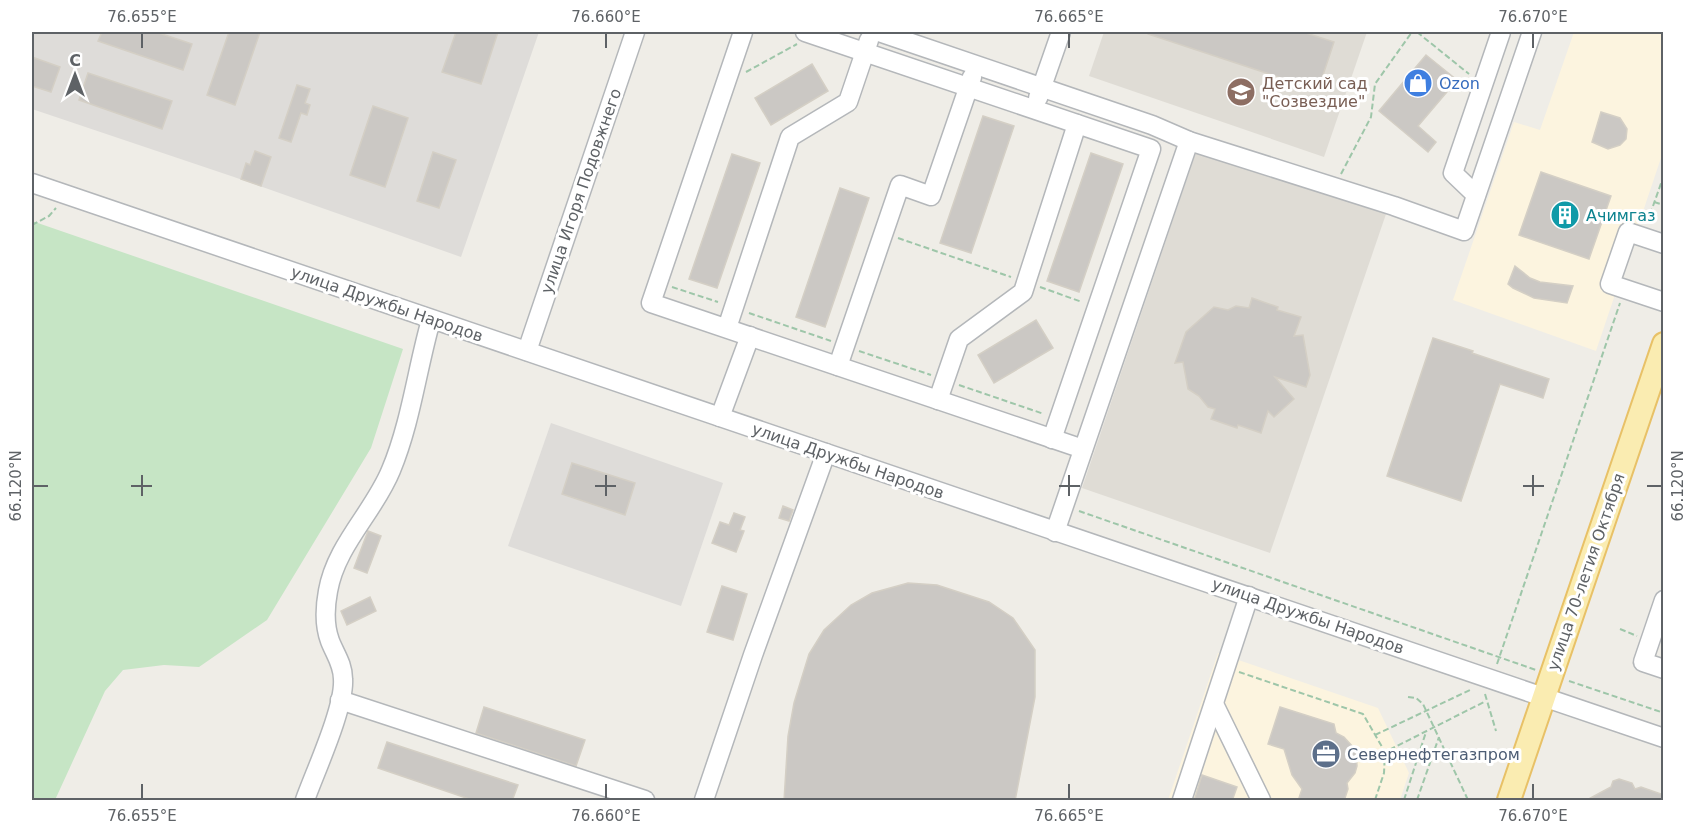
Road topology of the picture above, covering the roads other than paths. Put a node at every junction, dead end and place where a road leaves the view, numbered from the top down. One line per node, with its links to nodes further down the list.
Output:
1 (635, 32): 23 (street, улица Игоря Подовжнего)
2 (743, 32): 21 (street)
3 (872, 32): 9 (street)
4 (879, 32): 10 (street)
5 (1061, 32): 12 (street)
6 (1501, 32): 17 (street)
7 (1532, 32): 17 (street)
8 (810, 33): 9 (street)
9 (865, 52): 11 (street); 21 (street)
10 (976, 65): 11 (street); 12 (street)
11 (968, 87): 13 (street); 25 (street)
12 (1042, 87): 13 (street); 15 (street)
13 (1034, 110): 14 (street)
14 (1077, 124): 26 (street); 28 (street)
15 (1189, 141): 17 (street); 29 (street)
16 (32, 183): 20 (street, улица Дружбы Народов)
17 (1476, 195)
18 (1664, 244): 19 (street)
19 (1664, 302)
20 (431, 320): 23 (street, улица Дружбы Народов); 36 (street)
21 (728, 328): 22 (street)
22 (750, 336): 25 (street); 27 (street)
23 (526, 351): 27 (street, улица Дружбы Народов)
24 (1661, 357): 35 (main road, улица 70-летия Октября)
25 (838, 366): 26 (street)
26 (938, 400): 28 (street)
27 (720, 417): 30 (street, улица Дружбы Народов)
28 (1052, 439): 29 (street)
29 (1083, 449): 31 (street)
30 (826, 453): 31 (street, улица Дружбы Народов); 41 (street)
31 (1054, 532): 32 (street, улица Дружбы Народов)
32 (1250, 596): 35 (street, улица Дружбы Народов); 37 (street)
33 (1664, 600): 34 (street)
34 (1664, 669)
35 (1544, 697): 38 (street, улица Дружбы Народов); 44 (main road, улица 70-летия Октября)
36 (340, 700): 39 (street); 40 (street)
37 (1214, 704): 42 (street); 43 (street)
38 (1664, 738)
39 (305, 801)
40 (645, 801)
41 (704, 801)
42 (1182, 801)
43 (1261, 801)
44 (1509, 801)

